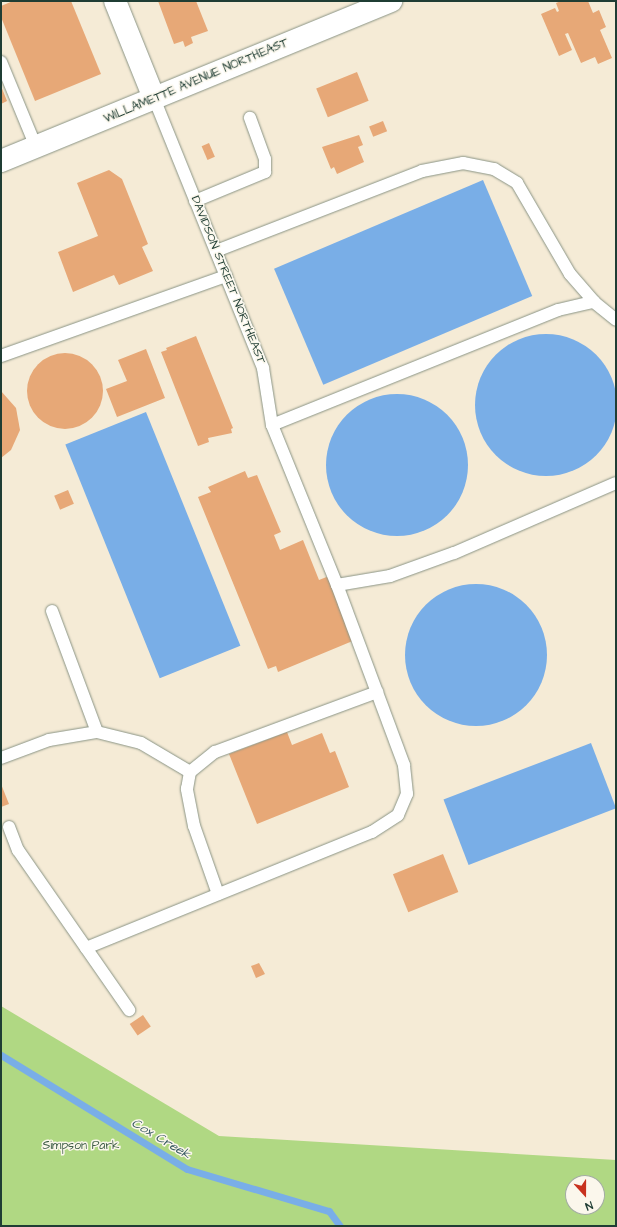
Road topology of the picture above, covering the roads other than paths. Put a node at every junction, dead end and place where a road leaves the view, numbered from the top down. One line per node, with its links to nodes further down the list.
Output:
1 (115, 1): 4 (street, DAVIDSON STREET NORTHEAST)
2 (391, 1): 4 (street, WILLAMETTE AVENUE NORTHEAST)
3 (1, 62): 6 (lane)
4 (154, 98): 6 (street, WILLAMETTE AVENUE NORTHEAST); 8 (lane, DAVIDSON STREET NORTHEAST)
5 (250, 118): 8 (lane)
6 (36, 146): 7 (street, WILLAMETTE AVENUE NORTHEAST)
7 (1, 161)
8 (196, 201): 9 (lane, DAVIDSON STREET NORTHEAST)
9 (216, 251): 10 (lane, DAVIDSON STREET NORTHEAST); 11 (lane)
10 (226, 276): 13 (lane); 14 (lane, DAVIDSON STREET NORTHEAST)
11 (594, 302): 12 (lane); 14 (lane)
12 (616, 320)
13 (1, 356)
14 (272, 425): 16 (lane, DAVIDSON STREET NORTHEAST)
15 (616, 483): 16 (lane)
16 (337, 585): 18 (lane, DAVIDSON STREET NORTHEAST)
17 (52, 611): 19 (lane)
18 (377, 692): 21 (lane); 23 (lane, DAVIDSON STREET NORTHEAST)
19 (97, 732): 20 (lane); 21 (lane)
20 (1, 758)
21 (190, 772): 23 (lane)
22 (9, 827): 24 (lane)
23 (218, 894): 24 (lane, DAVIDSON STREET NORTHEAST)
24 (86, 948): 25 (lane)
25 (129, 1010)

